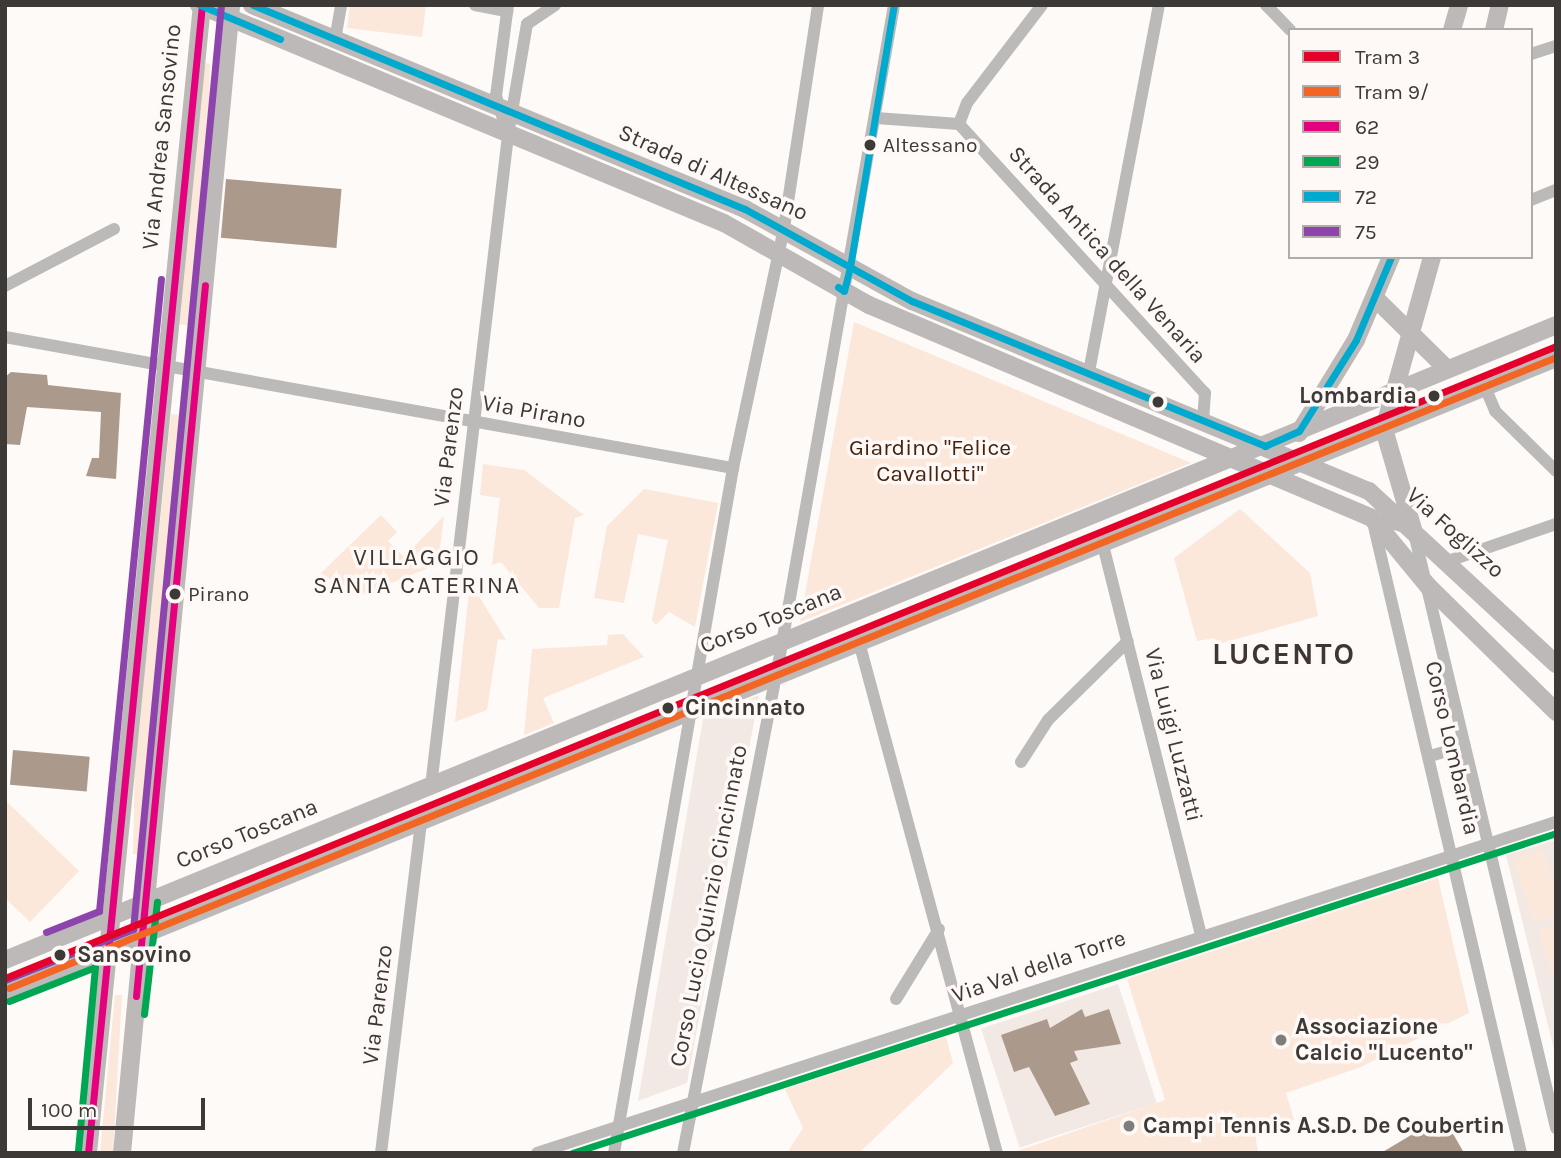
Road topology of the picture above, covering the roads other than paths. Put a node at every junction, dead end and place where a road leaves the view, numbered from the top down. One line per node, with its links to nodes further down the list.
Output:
1 (251, 5): 18 (street, Strada di Altessano)
2 (341, 5): 18 (street)
3 (475, 5): 13 (street)
4 (555, 5): 22 (street, Via Parenzo)
5 (818, 5): 28 (street, Corso Lucio Quinzio Cincinnato)
6 (894, 5): 23 (street, Corso Lucio Quinzio Cincinnato)
7 (1042, 5): 24 (street)
8 (1158, 5): 35 (street)
9 (1266, 5): 15 (street)
10 (1459, 5): 16 (street)
11 (1500, 5): 17 (street)
12 (200, 6): 14 (street, Strada di Altessano); 42 (street, Via Andrea Sansovino)
13 (508, 8): 21 (street)
14 (231, 12): 25 (street, Strada di Altessano); 44 (street)
15 (1288, 28)
16 (1453, 28)
17 (1494, 28)
18 (335, 40): 21 (street, Strada di Altessano)
19 (1556, 46): 20 (street)
20 (1533, 53)
21 (496, 106): 22 (street, Strada di Altessano); 25 (street)
22 (514, 114): 25 (street, Via Parenzo); 28 (street, Strada di Altessano)
23 (876, 117): 24 (street); 33 (street, Corso Lucio Quinzio Cincinnato)
24 (959, 124): 35 (street, Strada Antica della Venaria)
25 (508, 135): 30 (street, Strada di Altessano); 48 (street, Via Parenzo)
26 (1556, 190): 27 (street)
27 (1533, 199)
28 (784, 228): 30 (street, Corso Lucio Quinzio Cincinnato); 33 (street, Strada di Altessano)
29 (114, 229): 34 (street)
30 (779, 251): 36 (street, Strada di Altessano); 57 (street, Corso Lucio Quinzio Cincinnato)
31 (1390, 259): 37 (street)
32 (1431, 259): 39 (street)
33 (850, 267): 36 (street, Corso Lucio Quinzio Cincinnato); 45 (street, Strada di Altessano)
34 (5, 286)
35 (1106, 289): 45 (street); 49 (street, Strada Antica della Venaria)
36 (844, 291): 52 (street, Strada di Altessano); 69 (street, Corso Lucio Quinzio Cincinnato)
37 (1376, 299): 39 (street); 51 (street)
38 (1556, 326): 43 (street, Corso Toscana)
39 (1411, 333): 43 (street); 47 (street)
40 (5, 337): 42 (street, Via Pirano)
41 (1556, 358): 46 (street)
42 (161, 367): 44 (street, Via Pirano); 86 (street, Via Andrea Sansovino)
43 (1447, 369): 47 (street, Corso Toscana)
44 (196, 371): 48 (street, Via Pirano); 85 (street)
45 (1088, 377): 49 (street, Strada di Altessano)
46 (1485, 387): 50 (street); 58 (street)
47 (1395, 390): 50 (street); 51 (street, Corso Toscana)
48 (474, 422): 57 (street, Via Pirano); 80 (street, Via Parenzo)
49 (1203, 422): 53 (street, Strada di Altessano)
50 (1384, 429): 56 (street); 63 (street, Corso Lombardia)
51 (1299, 431): 53 (street, Corso Toscana); 54 (street)
52 (1196, 439): 55 (street, Strada di Altessano); 59 (street)
53 (1265, 446): 54 (street, Strada di Altessano); 55 (street, Corso Toscana)
54 (1287, 456): 56 (street, Strada di Altessano); 60 (street)
55 (1240, 457): 59 (street, Corso Toscana); 60 (street, Strada di Altessano)
56 (1304, 462): 60 (street); 63 (street, Via Foglizzo)
57 (733, 468): 73 (street, Corso Lucio Quinzio Cincinnato)
58 (1556, 471)
59 (1198, 472): 69 (street, Corso Toscana)
60 (1278, 473): 61 (street, Via Foglizzo); 64 (street)
61 (1372, 518): 63 (street); 66 (street, Via Foglizzo); 78 (street, Corso Lombardia)
62 (1556, 524): 65 (street)
63 (1413, 529): 65 (street, Via Foglizzo); 66 (street, Corso Lombardia)
64 (1103, 545): 70 (street, Via Luigi Luzzatti); 71 (street)
65 (1451, 560): 72 (street, Via Foglizzo)
66 (1427, 586): 67 (street, Via Foglizzo); 68 (street, Corso Lombardia)
67 (1459, 617): 68 (street); 76 (street, Via Foglizzo)
68 (1438, 629): 77 (street, Corso Lombardia)
69 (782, 640): 73 (street, Corso Toscana); 74 (street, Corso Lucio Quinzio Cincinnato)
70 (1128, 641): 79 (street); 88 (street, Via Luigi Luzzatti)
71 (859, 642): 74 (street); 87 (street)
72 (1556, 664)
73 (701, 674): 75 (street, Corso Lucio Quinzio Cincinnato); 80 (street, Corso Toscana)
74 (776, 676): 75 (street); 95 (street, Corso Lucio Quinzio Cincinnato)
75 (696, 710): 81 (street); 96 (street, Corso Lucio Quinzio Cincinnato)
76 (1556, 712)
77 (1465, 746): 78 (street); 83 (street, Corso Lombardia)
78 (1430, 757): 84 (street, Corso Lombardia)
79 (1021, 762)
80 (431, 786): 85 (street, Corso Toscana)
81 (421, 821): 89 (street); 100 (street, Via Parenzo)
82 (1556, 822): 83 (street, Via Val della Torre)
83 (1488, 844): 84 (street, Via Val della Torre); 97 (street, Corso Lombardia)
84 (1452, 854): 88 (street, Via Val della Torre); 105 (street, Corso Lombardia)
85 (147, 901): 86 (street, Corso Toscana); 89 (street)
86 (109, 918): 90 (street, Via Andrea Sansovino); 91 (street, Corso Toscana)
87 (939, 929): 93 (street); 94 (street)
88 (1201, 935): 94 (street, Via Val della Torre)
89 (143, 936): 90 (street); 99 (street)
90 (107, 951): 92 (street); 98 (street, Via Andrea Sansovino)
91 (5, 960)
92 (5, 991)
93 (896, 999)
94 (963, 1015): 95 (street, Via Val della Torre); 104 (street)
95 (692, 1102): 96 (street, Via Val della Torre); 103 (street, Corso Lucio Quinzio Cincinnato)
96 (620, 1126): 101 (street, Via Val della Torre); 102 (street, Corso Lucio Quinzio Cincinnato)
97 (1556, 1128)
98 (88, 1153)
99 (122, 1153)
100 (381, 1153)
101 (537, 1153)
102 (614, 1153)
103 (683, 1153)
104 (997, 1153)
105 (1521, 1153)

